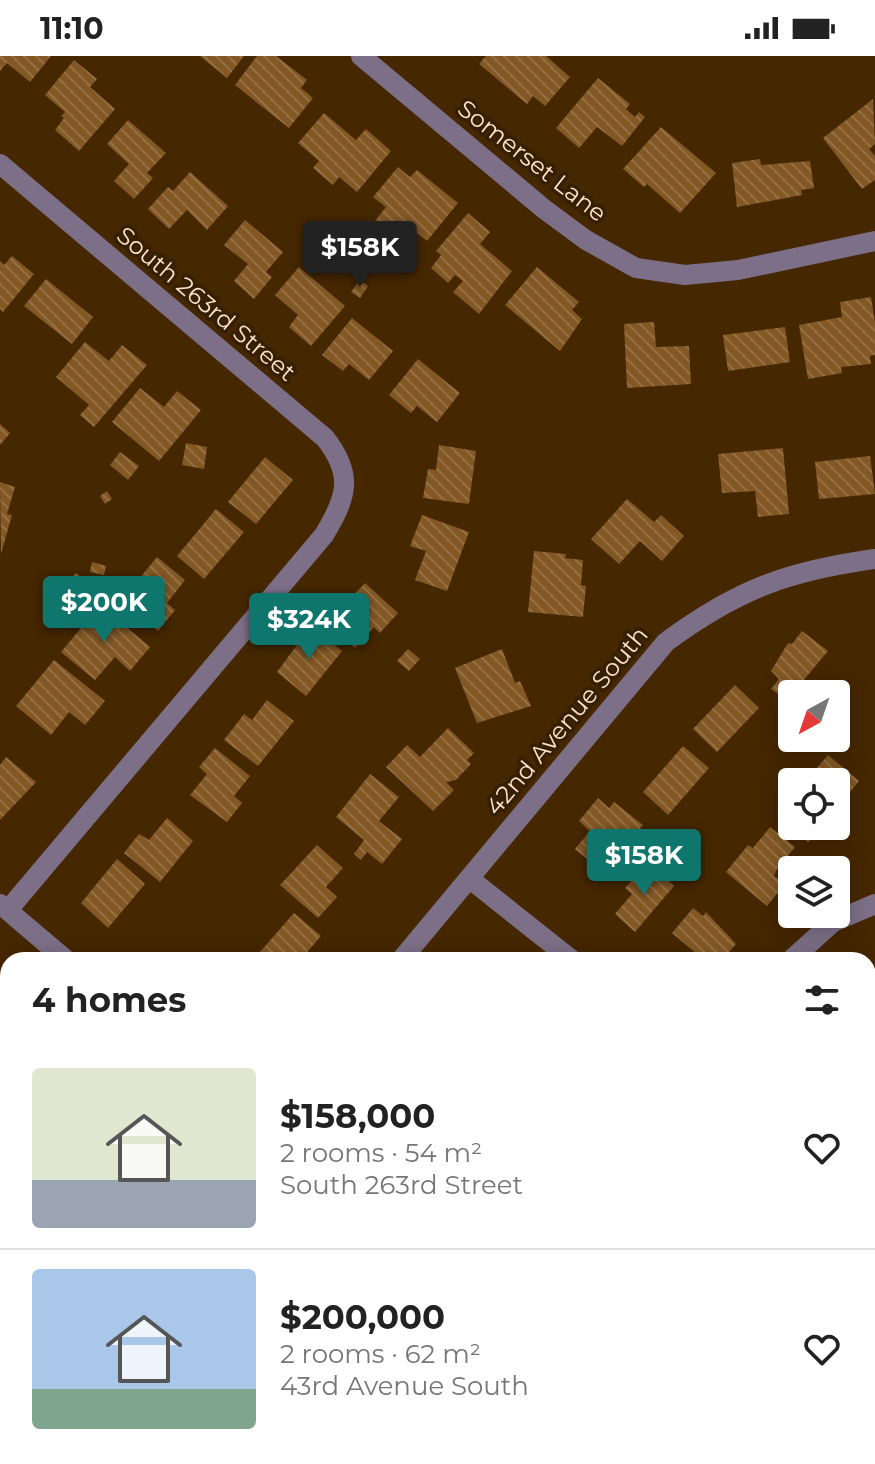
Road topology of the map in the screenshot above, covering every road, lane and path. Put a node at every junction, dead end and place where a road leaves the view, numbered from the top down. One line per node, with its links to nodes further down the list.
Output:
1 (361, 56): 3 (street, Somerset Lane)
2 (0, 164): 7 (street, South 263rd Street)
3 (875, 241)
4 (875, 559): 5 (street, 42nd Avenue South)
5 (470, 879): 9 (street, 42nd Avenue South); 10 (street)
6 (875, 904): 11 (street)
7 (4, 907): 8 (street)
8 (57, 952)
9 (408, 952)
10 (562, 952)
11 (800, 952)

